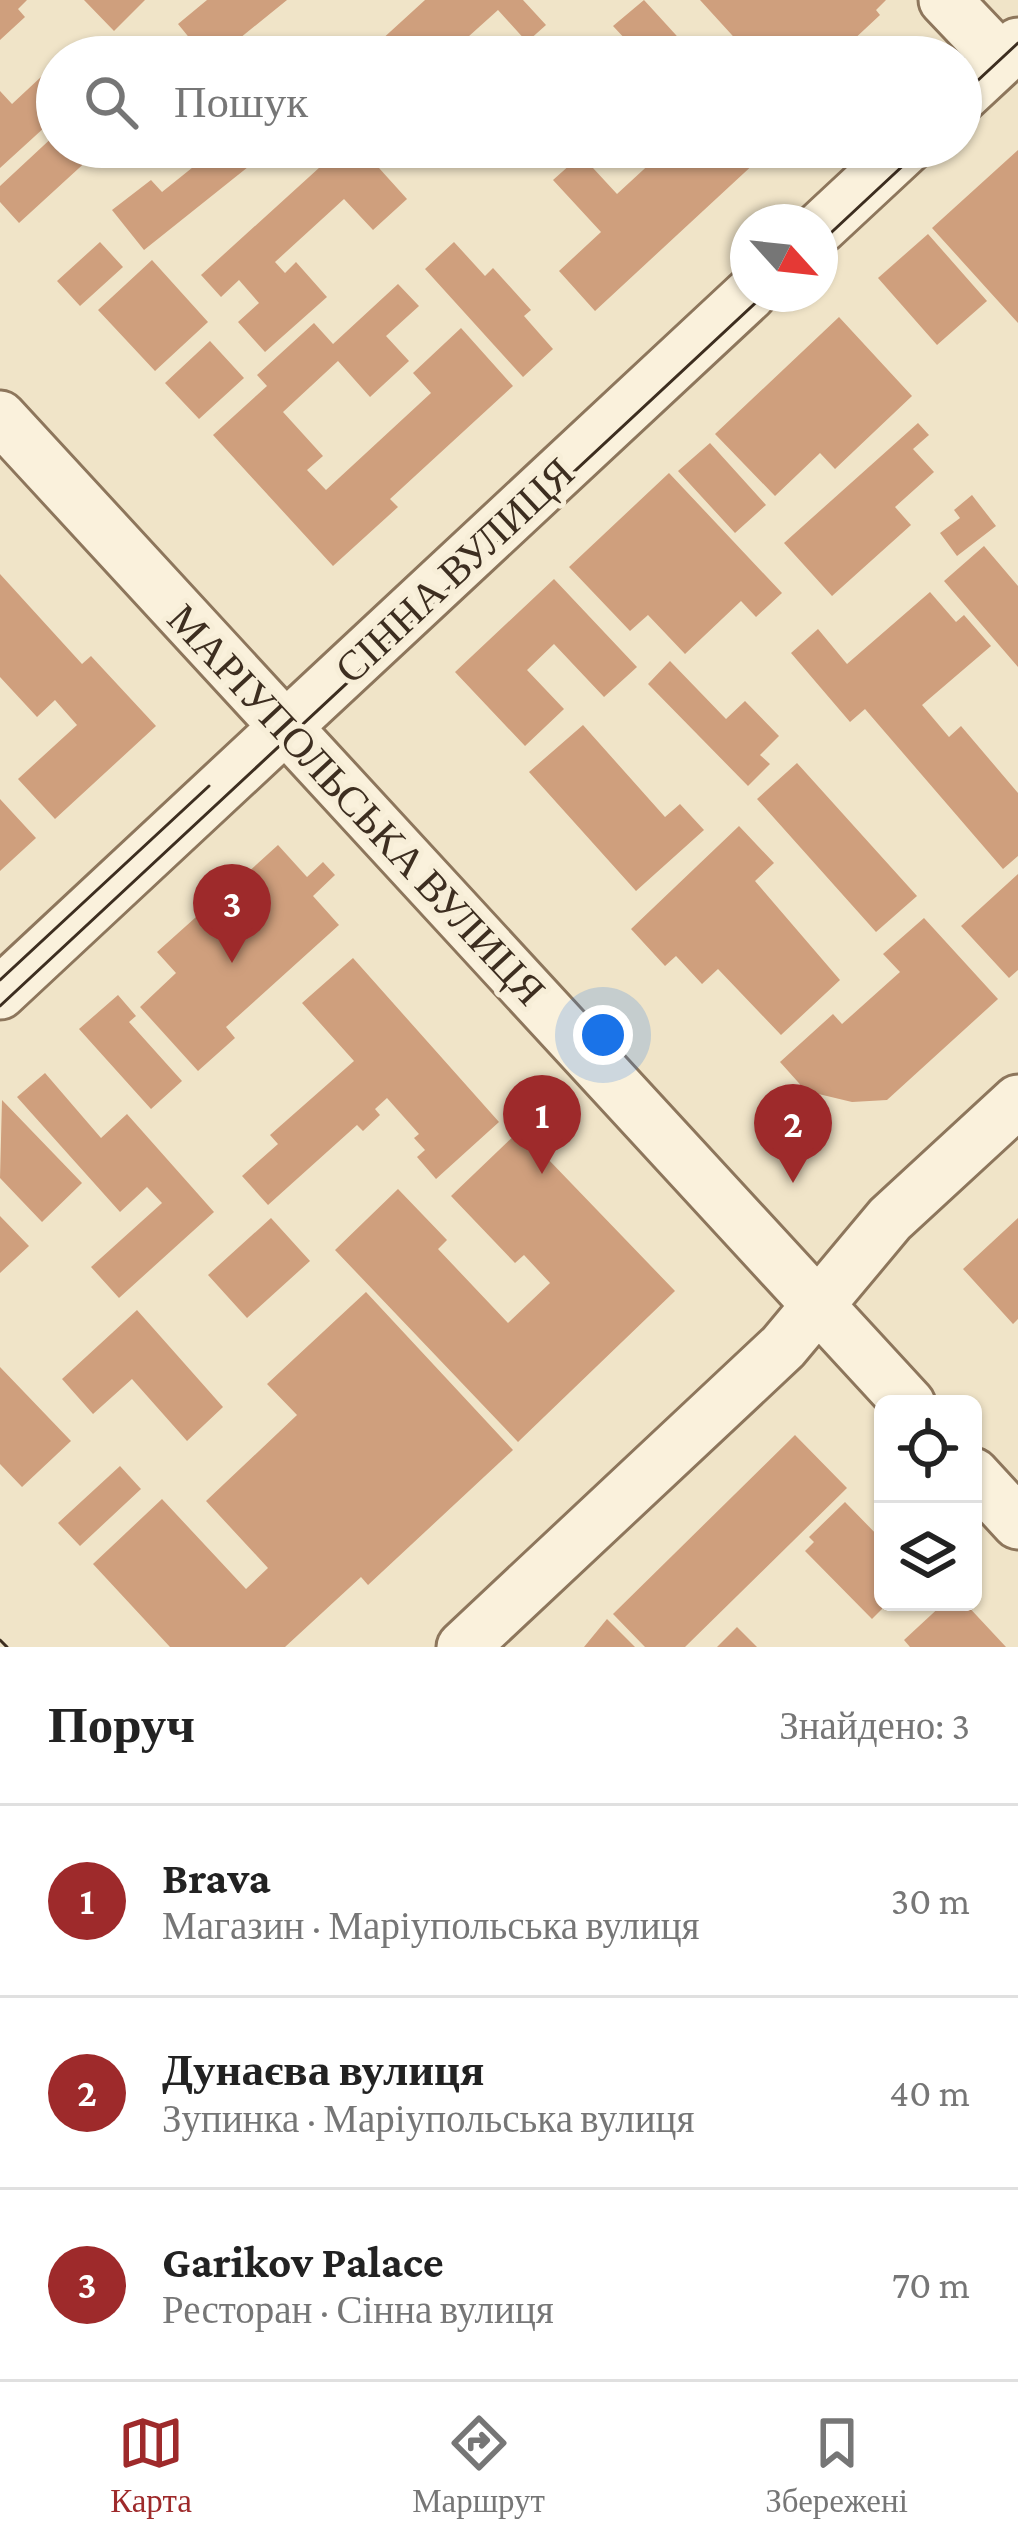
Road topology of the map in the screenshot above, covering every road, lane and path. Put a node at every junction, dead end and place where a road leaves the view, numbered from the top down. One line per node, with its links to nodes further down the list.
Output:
1 (945, 0): 2 (street)
2 (1010, 51): 3 (street)
3 (982, 77)
4 (884, 168): 5 (street)
5 (838, 211)
6 (731, 312): 8 (street, СІННА ВУЛИЦЯ)
7 (0, 417): 8 (street, МАРІУПОЛЬСЬКА ВУЛИЦЯ)
8 (286, 727): 9 (street, СІННА ВУЛИЦЯ); 11 (street, МАРІУПОЛЬСЬКА ВУЛИЦЯ)
9 (0, 993)
10 (1018, 1101): 11 (street)
11 (818, 1304): 12 (street, МАРІУПОЛЬСЬКА ВУЛИЦЯ); 15 (street)
12 (901, 1395)
13 (982, 1484): 14 (street)
14 (1018, 1523)
15 (463, 1647)

